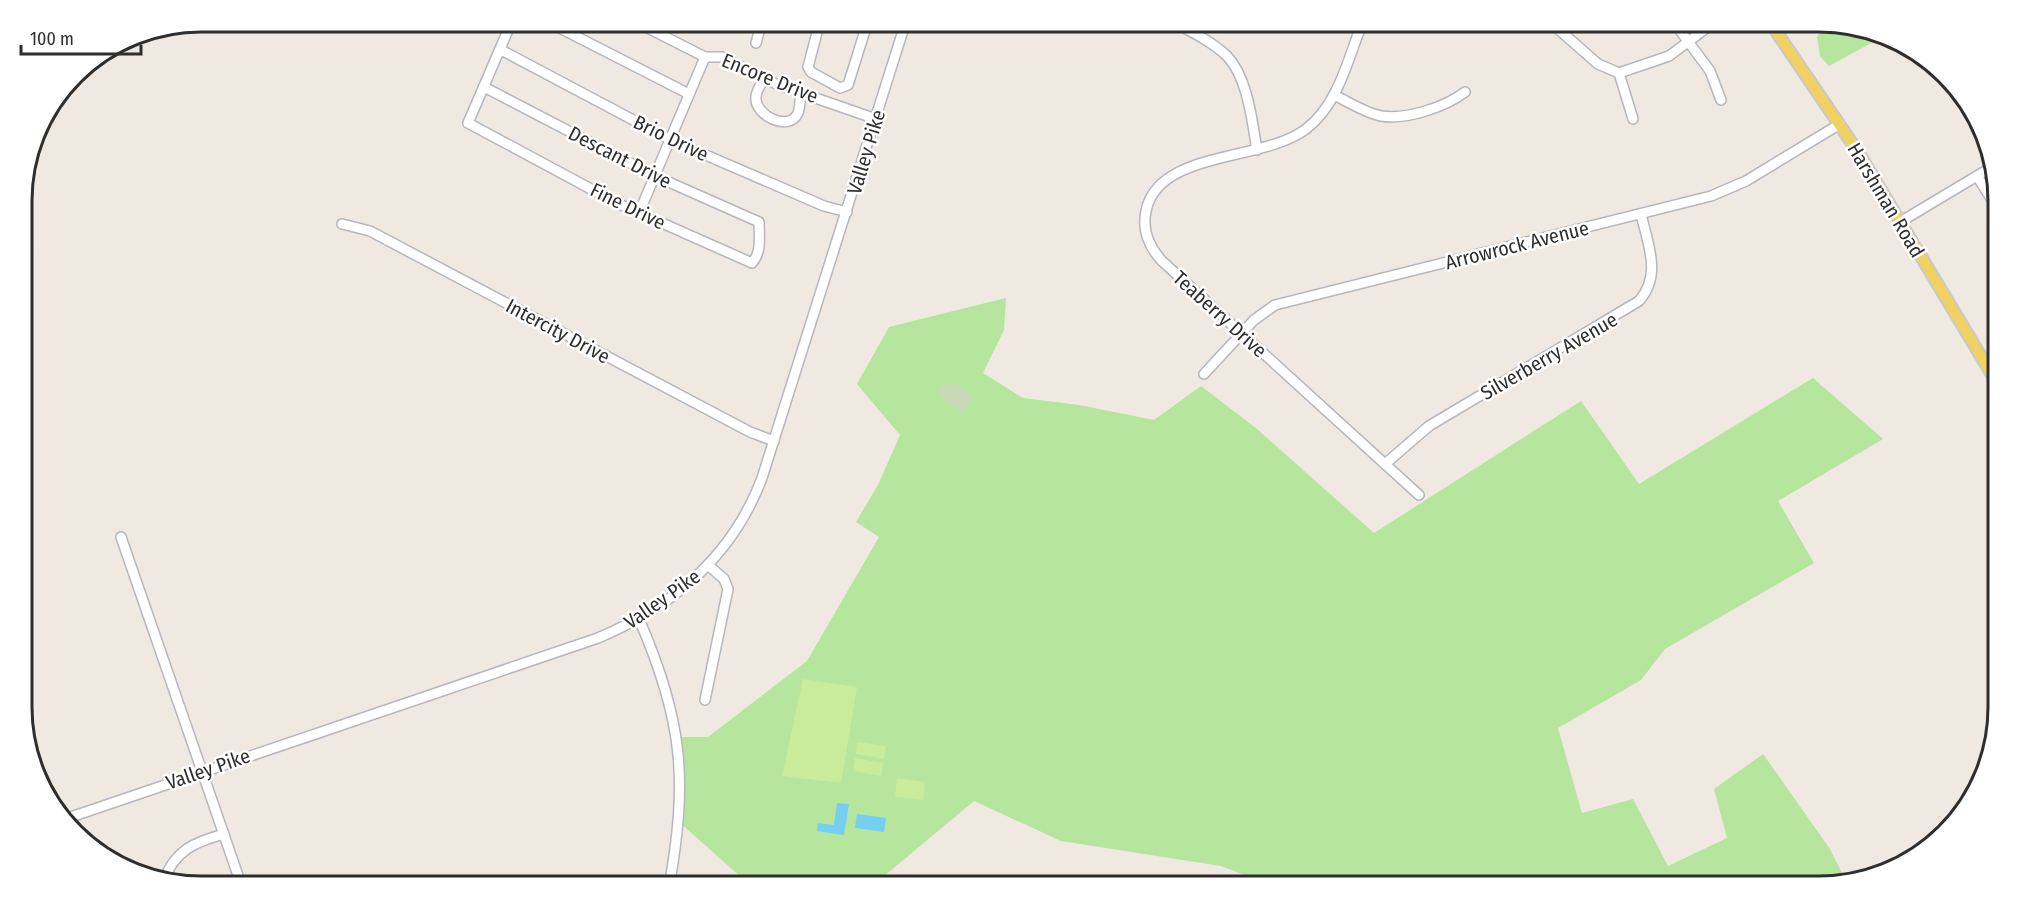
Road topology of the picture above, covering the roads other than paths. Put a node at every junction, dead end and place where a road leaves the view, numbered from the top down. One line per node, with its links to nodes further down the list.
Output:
1 (508, 32): 16 (street)
2 (568, 32): 22 (street)
3 (656, 32): 17 (street, Encore Drive)
4 (759, 32): 14 (street)
5 (817, 32): 6 (street)
6 (865, 32)
7 (903, 32): 26 (street, Valley Pike)
8 (1191, 32): 30 (street)
9 (1358, 32): 24 (street, Teaberry Drive)
10 (1562, 32): 18 (street)
11 (1682, 32): 15 (street)
12 (1703, 32): 15 (street)
13 (1776, 32): 28 (main road, Harshman Road)
14 (756, 43)
15 (1690, 43): 18 (street); 25 (street)
16 (501, 50): 20 (street); 29 (street, Brio Drive)
17 (705, 57): 19 (street, Encore Drive); 22 (street)
18 (1619, 73): 27 (street)
19 (764, 79): 23 (street, Encore Drive); 23 (street)
20 (484, 87): 32 (street, Descant Drive); 36 (street, Fine Drive)
21 (1465, 92): 24 (street)
22 (689, 94): 29 (street)
23 (801, 94): 26 (street, Encore Drive)
24 (1334, 95): 30 (street, Teaberry Drive)
25 (1721, 100)
26 (876, 119): 35 (street, Valley Pike)
27 (1633, 119)
28 (1840, 124): 37 (street, Arrowrock Avenue); 39 (main road, Harshman Road)
29 (671, 140): 32 (street); 35 (street, Brio Drive)
30 (1257, 150): 41 (street, Teaberry Drive)
31 (1985, 171): 33 (street)
32 (655, 176): 36 (street); 38 (street, Descant Drive)
33 (1977, 176): 34 (street); 39 (street)
34 (1987, 192)
35 (847, 212): 44 (street, Valley Pike)
36 (639, 213): 38 (street, Fine Drive)
37 (1641, 214): 41 (street, Arrowrock Avenue); 45 (street, Silverberry Avenue)
38 (759, 222)
39 (1900, 222): 42 (main road, Harshman Road)
40 (342, 224): 44 (street, Intercity Drive)
41 (1242, 333): 43 (street, Arrowrock Avenue); 45 (street, Teaberry Drive)
42 (1988, 368)
43 (1204, 374)
44 (774, 441): 48 (street, Valley Pike)
45 (1385, 464): 46 (street, Teaberry Drive)
46 (1419, 495)
47 (121, 537): 51 (street)
48 (709, 566): 49 (street, Valley Pike); 50 (street)
49 (639, 619): 51 (street, Valley Pike); 56 (street)
50 (705, 700)
51 (202, 771): 52 (street, Valley Pike); 53 (street)
52 (72, 817)
53 (224, 834): 54 (street); 55 (street)
54 (166, 873)
55 (238, 876)
56 (671, 876)

